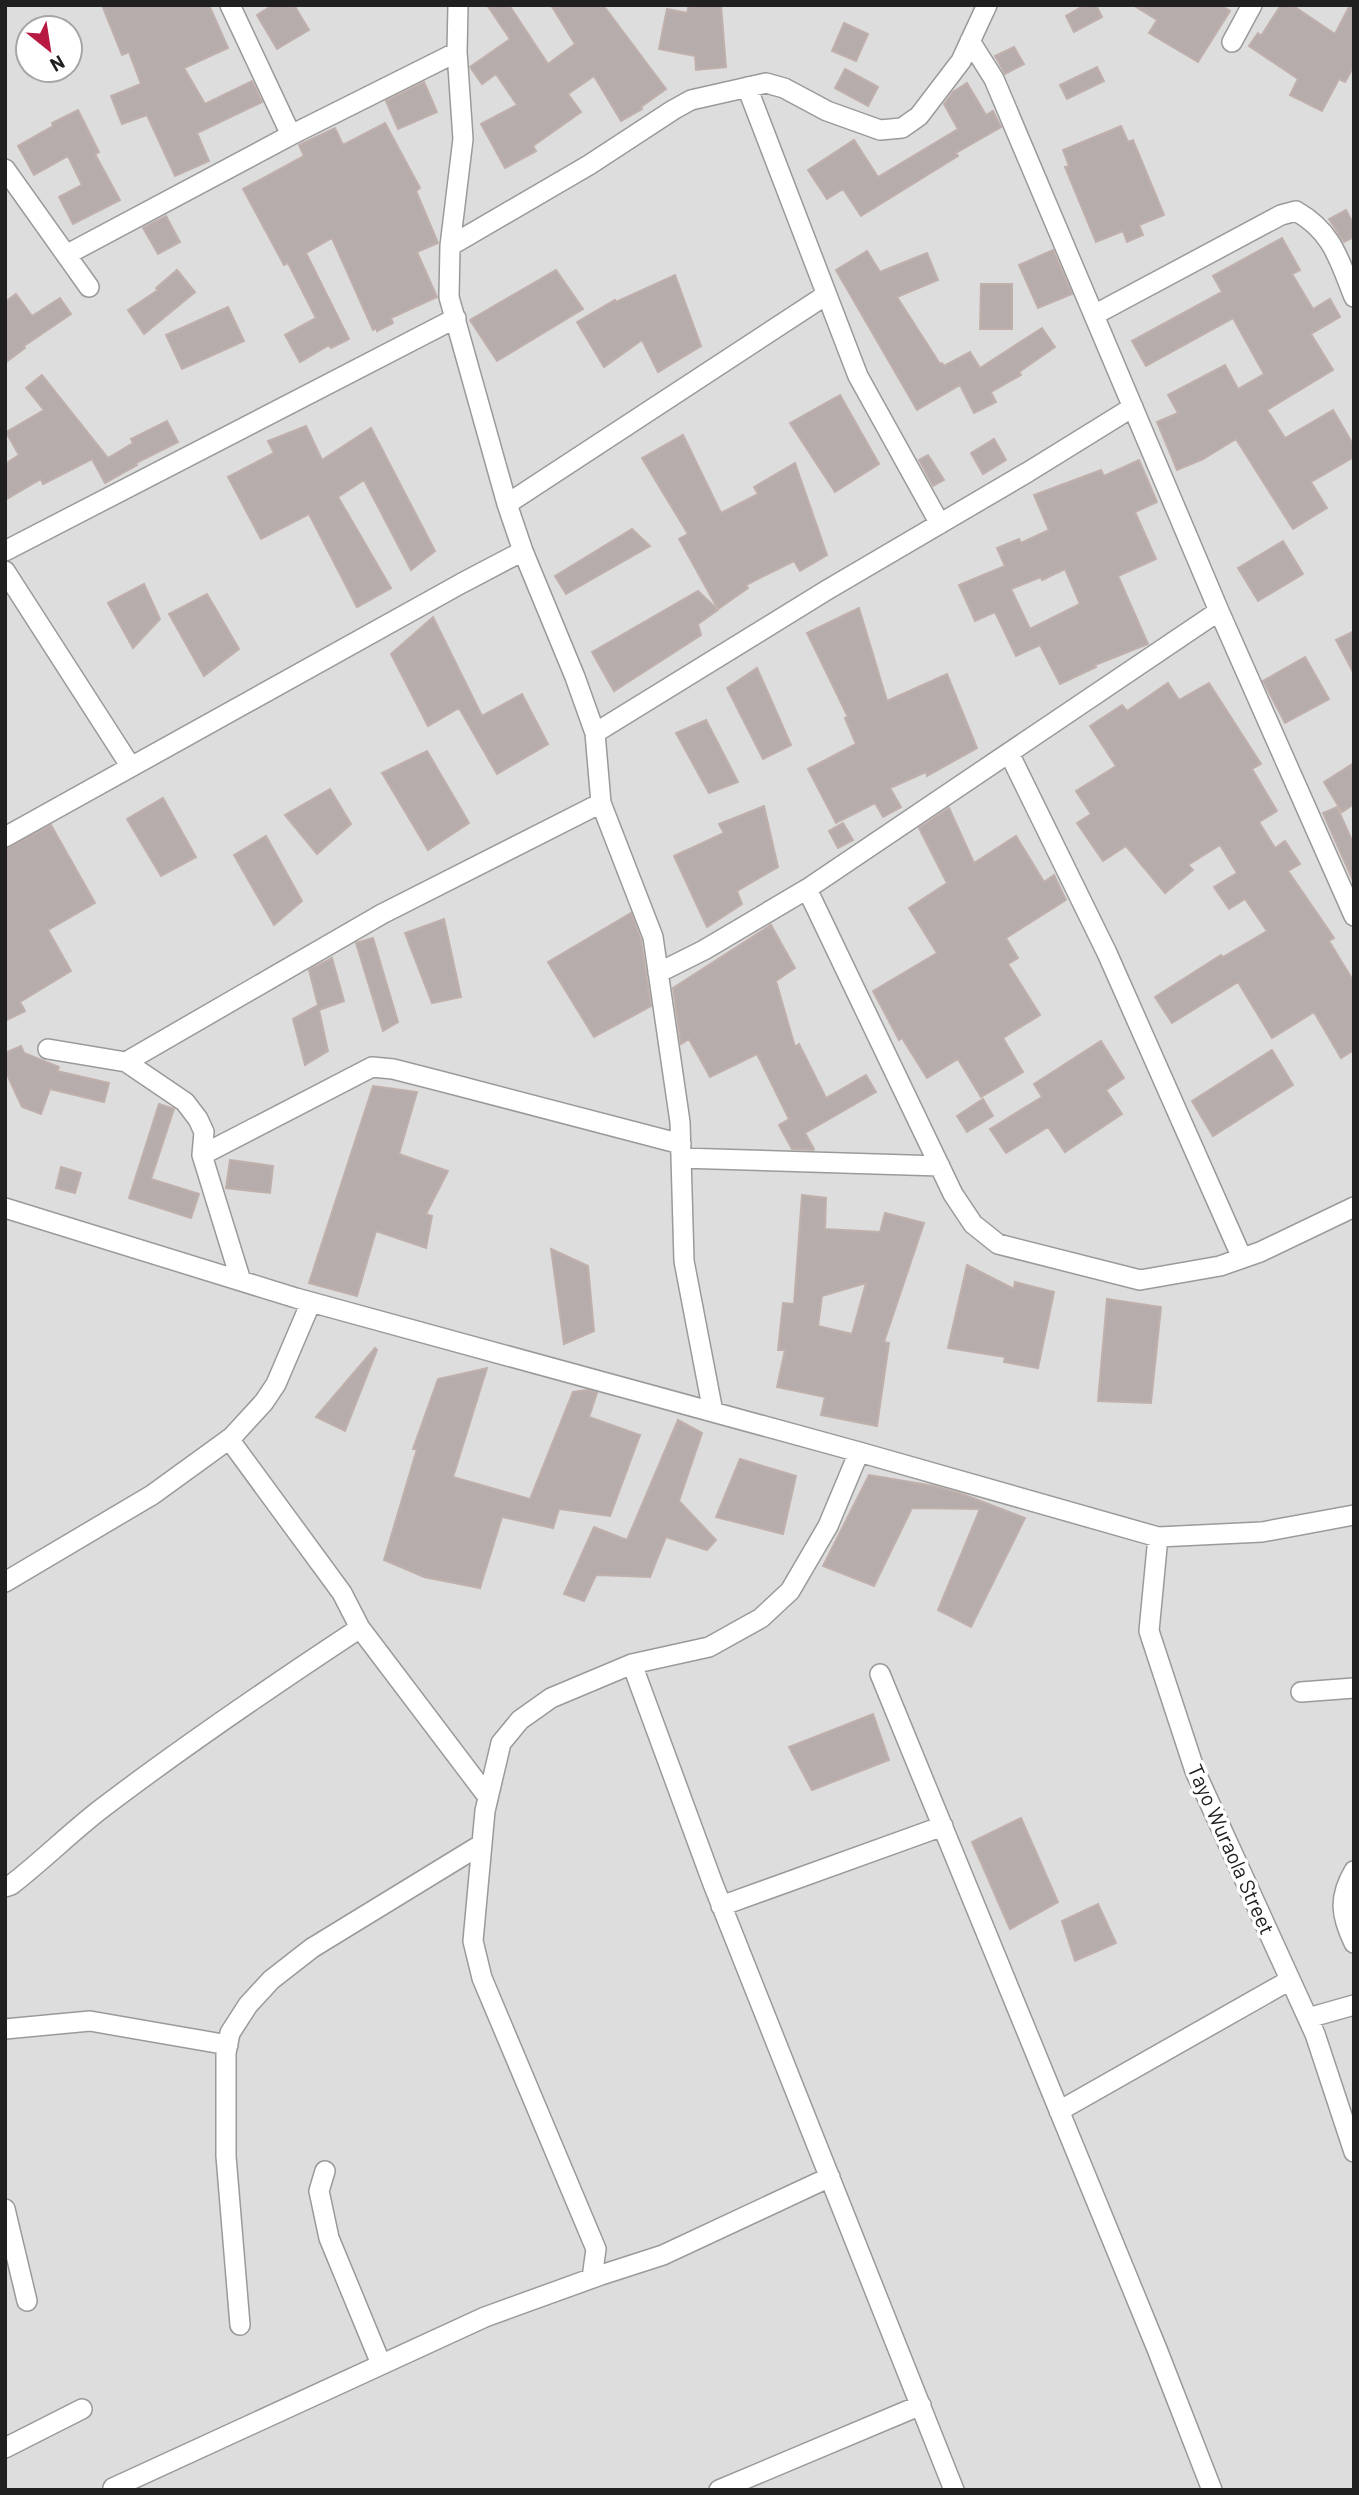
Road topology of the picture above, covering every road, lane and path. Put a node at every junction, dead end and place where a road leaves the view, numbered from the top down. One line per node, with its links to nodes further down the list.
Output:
1 (230, 5): 9 (street)
2 (458, 5): 7 (street)
3 (987, 5): 5 (street)
4 (1252, 5): 6 (street)
5 (970, 41): 8 (street); 16 (street)
6 (1232, 42)
7 (457, 52): 9 (street); 11 (street)
8 (747, 87): 11 (street); 14 (street)
9 (291, 135): 12 (street)
10 (5, 169): 12 (street)
11 (450, 246): 17 (street)
12 (66, 255): 13 (street)
13 (89, 287)
14 (826, 295): 19 (street); 20 (street)
15 (1354, 298): 16 (street)
16 (1094, 315): 18 (street)
17 (456, 318): 19 (street); 21 (street)
18 (1133, 407): 20 (street); 24 (street)
19 (508, 504): 22 (street)
20 (940, 524): 25 (street)
21 (5, 551)
22 (523, 551): 25 (street); 27 (street)
23 (5, 571): 27 (street)
24 (1219, 611): 26 (street); 31 (street)
25 (595, 733): 28 (street)
26 (1009, 753): 30 (street); 40 (street)
27 (131, 766): 29 (street)
28 (601, 803): 32 (street); 34 (street)
29 (5, 837)
30 (807, 889): 32 (street); 37 (street)
31 (1354, 916)
32 (658, 973): 35 (street)
33 (48, 1049): 34 (street)
34 (125, 1062): 36 (street)
35 (681, 1151): 36 (street); 37 (street); 43 (street)
36 (202, 1155): 41 (street)
37 (940, 1166): 40 (street)
38 (1354, 1207): 40 (street)
39 (5, 1208): 41 (street)
40 (1242, 1258)
41 (241, 1281): 42 (street)
42 (312, 1302): 43 (street); 44 (street)
43 (713, 1412): 45 (street)
44 (229, 1439): 48 (street); 49 (street)
45 (859, 1452): 47 (street); 50 (street)
46 (1354, 1515): 47 (street)
47 (1158, 1537): 61 (street, Tayo Wuraola Street)
48 (5, 1582)
49 (360, 1628): 54 (street); 58 (street)
50 (632, 1664): 54 (street); 59 (street)
51 (880, 1674): 55 (street)
52 (1354, 1688): 53 (street)
53 (1301, 1692)
54 (488, 1797): 56 (street)
55 (943, 1826): 59 (street); 66 (street)
56 (482, 1844): 65 (street); 71 (street)
57 (1354, 1871): 60 (street)
58 (5, 1886)
59 (721, 1906): 69 (street)
60 (1354, 1943)
61 (1290, 1980): 63 (street, Tayo Wuraola Street); 66 (street)
62 (1354, 2005): 63 (street)
63 (1308, 2018): 67 (street, Tayo Wuraola Street)
64 (5, 2029): 65 (street)
65 (228, 2045): 75 (street)
66 (1059, 2111): 83 (street)
67 (1354, 2152)
68 (325, 2171): 76 (street)
69 (830, 2177): 72 (street); 77 (street)
70 (5, 2209): 74 (street)
71 (596, 2249): 72 (street); 73 (street)
72 (623, 2268): 73 (street)
73 (592, 2278): 76 (street)
74 (27, 2301)
75 (240, 2325)
76 (381, 2364): 80 (street)
77 (921, 2405): 81 (street); 82 (street)
78 (82, 2409): 79 (street)
79 (5, 2448)
80 (113, 2488)
81 (719, 2490)
82 (954, 2490)
83 (1212, 2490)

